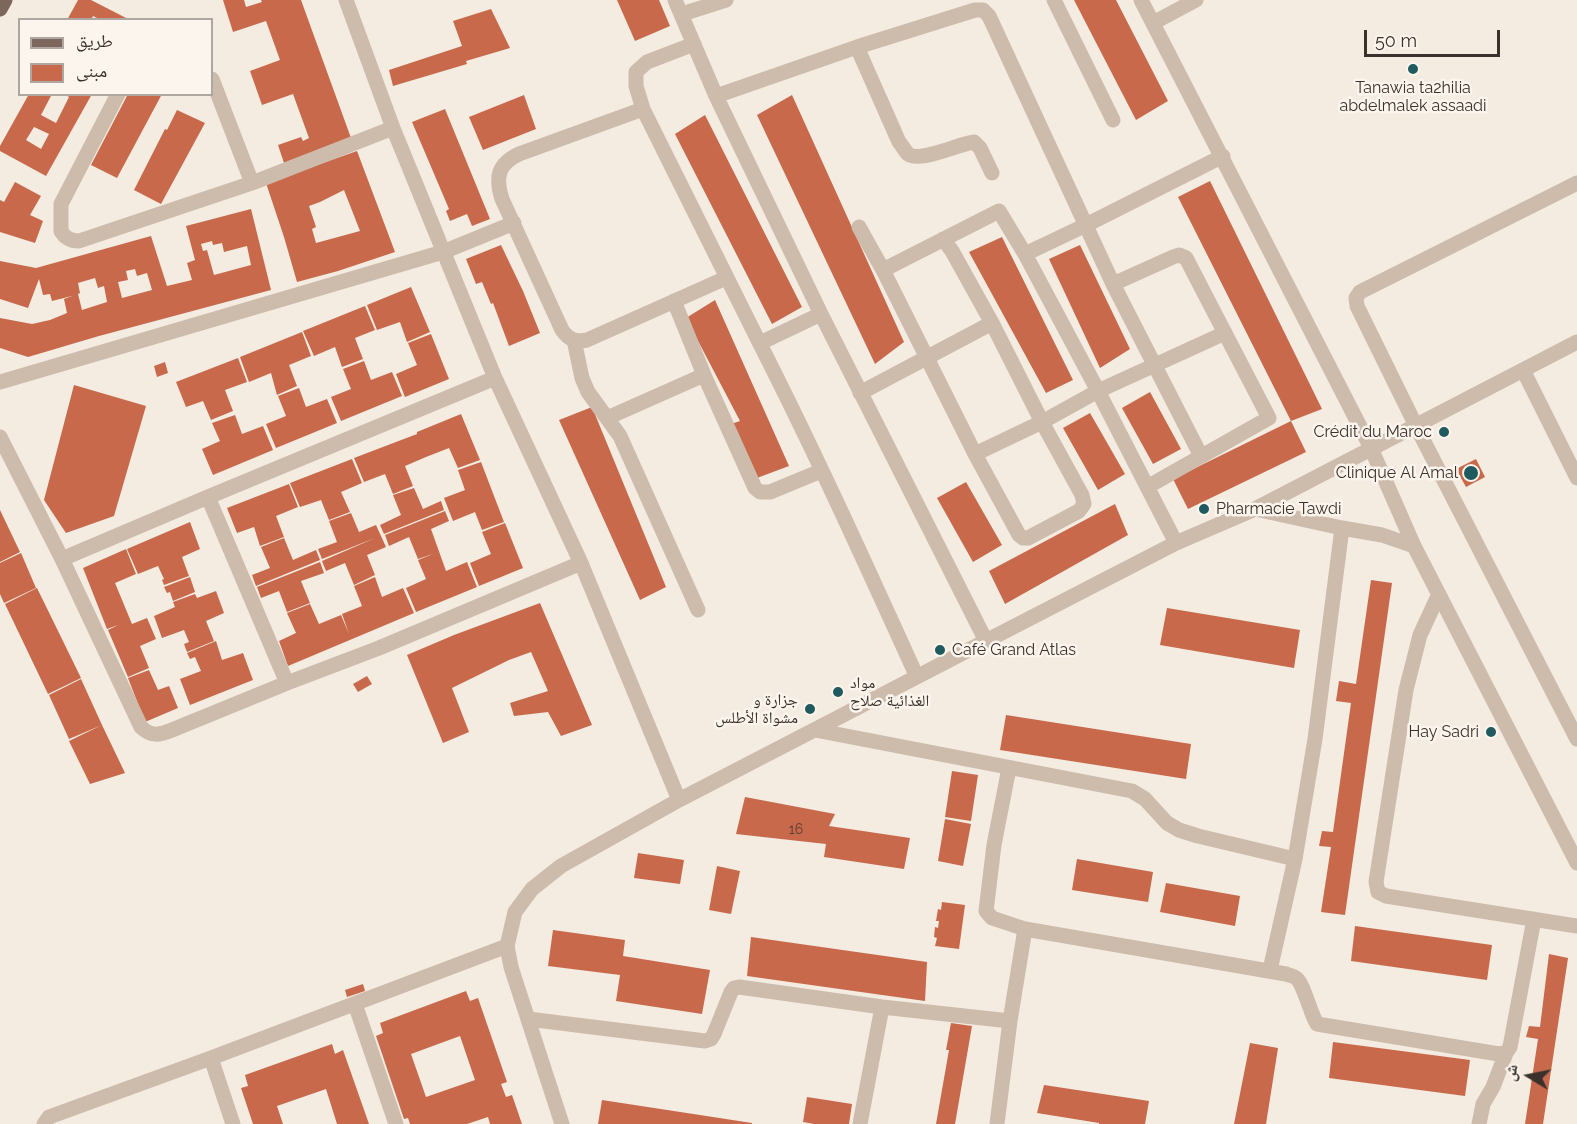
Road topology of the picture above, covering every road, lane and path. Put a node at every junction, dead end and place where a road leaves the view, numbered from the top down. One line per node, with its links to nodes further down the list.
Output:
1 (5, 0): 8 (main road)
2 (346, 0): 17 (street)
3 (726, 0): 7 (street)
4 (1054, 0): 16 (street)
5 (1142, 0): 9 (street)
6 (1196, 0): 9 (street)
7 (678, 7): 10 (street)
8 (0, 9)
9 (1153, 23): 18 (street)
10 (694, 44): 14 (street); 15 (street)
11 (857, 47): 14 (street); 19 (street); 23 (street)
12 (213, 82): 20 (street)
13 (117, 96): 20 (street)
14 (716, 96): 32 (street)
15 (644, 109): 22 (street); 29 (street)
16 (1113, 120)
17 (393, 128): 20 (street); 26 (street)
18 (1223, 156): 23 (street); 50 (street)
19 (992, 173)
20 (252, 183)
21 (1577, 183): 48 (street)
22 (514, 223): 26 (street); 35 (street)
23 (1086, 225): 27 (street); 30 (street)
24 (859, 227): 28 (street)
25 (943, 239): 27 (street); 28 (street); 33 (street)
26 (443, 252): 42 (street); 43 (street)
27 (1024, 254): 44 (street)
28 (883, 270): 38 (street)
29 (726, 278): 31 (street); 37 (street)
30 (1113, 284): 34 (street); 39 (street)
31 (674, 301): 35 (street); 41 (street)
32 (821, 314): 37 (street); 45 (street)
33 (992, 323): 38 (street); 47 (street)
34 (1225, 333): 39 (street); 52 (street)
35 (574, 340): 46 (street)
36 (1577, 342): 40 (street)
37 (760, 343): 53 (street)
38 (927, 357): 45 (street); 51 (street)
39 (1155, 366): 44 (street); 52 (street)
40 (1523, 370): 48 (street); 54 (street)
41 (704, 375): 46 (street); 53 (street)
42 (495, 378): 56 (street); 62 (street)
43 (0, 382)
44 (1098, 391): 47 (street); 55 (street)
45 (860, 393): 65 (street)
46 (607, 418): 64 (street)
47 (1042, 422): 51 (street); 51 (street)
48 (1416, 426): 50 (street); 69 (street)
49 (0, 437): 61 (street)
50 (1371, 448): 57 (street); 60 (street)
51 (975, 454)
52 (1201, 456): 55 (street)
53 (821, 471): 66 (street)
54 (1577, 478)
55 (1147, 487): 59 (street)
56 (208, 497): 61 (street); 67 (street)
57 (1255, 509): 58 (street); 59 (street)
58 (1342, 528): 60 (street); 72 (street)
59 (1176, 543): 65 (street)
60 (1414, 546): 63 (street)
61 (62, 559): 67 (street)
62 (581, 563): 67 (street); 71 (street)
63 (1439, 594): 73 (street); 74 (street)
64 (698, 610)
65 (986, 641): 66 (street)
66 (917, 676): 68 (street)
67 (286, 683)
68 (815, 730): 70 (street); 71 (street)
69 (1577, 739)
70 (1009, 768): 72 (street); 76 (street)
71 (679, 800): 77 (street)
72 (1295, 859): 78 (street)
73 (1577, 863)
74 (1534, 919): 75 (street); 83 (street)
75 (1577, 926)
76 (1025, 929): 78 (street); 82 (street)
77 (507, 946): 79 (street); 81 (street)
78 (1270, 970): 83 (street)
79 (355, 1004): 84 (street); 87 (street)
80 (882, 1007): 81 (street); 82 (street); 89 (street)
81 (528, 1019): 88 (street)
82 (1010, 1022): 90 (street)
83 (1506, 1053): 91 (street)
84 (212, 1058): 85 (street); 86 (street)
85 (44, 1124)
86 (233, 1124)
87 (396, 1124)
88 (562, 1124)
89 (860, 1124)
90 (997, 1124)
91 (1479, 1124)

